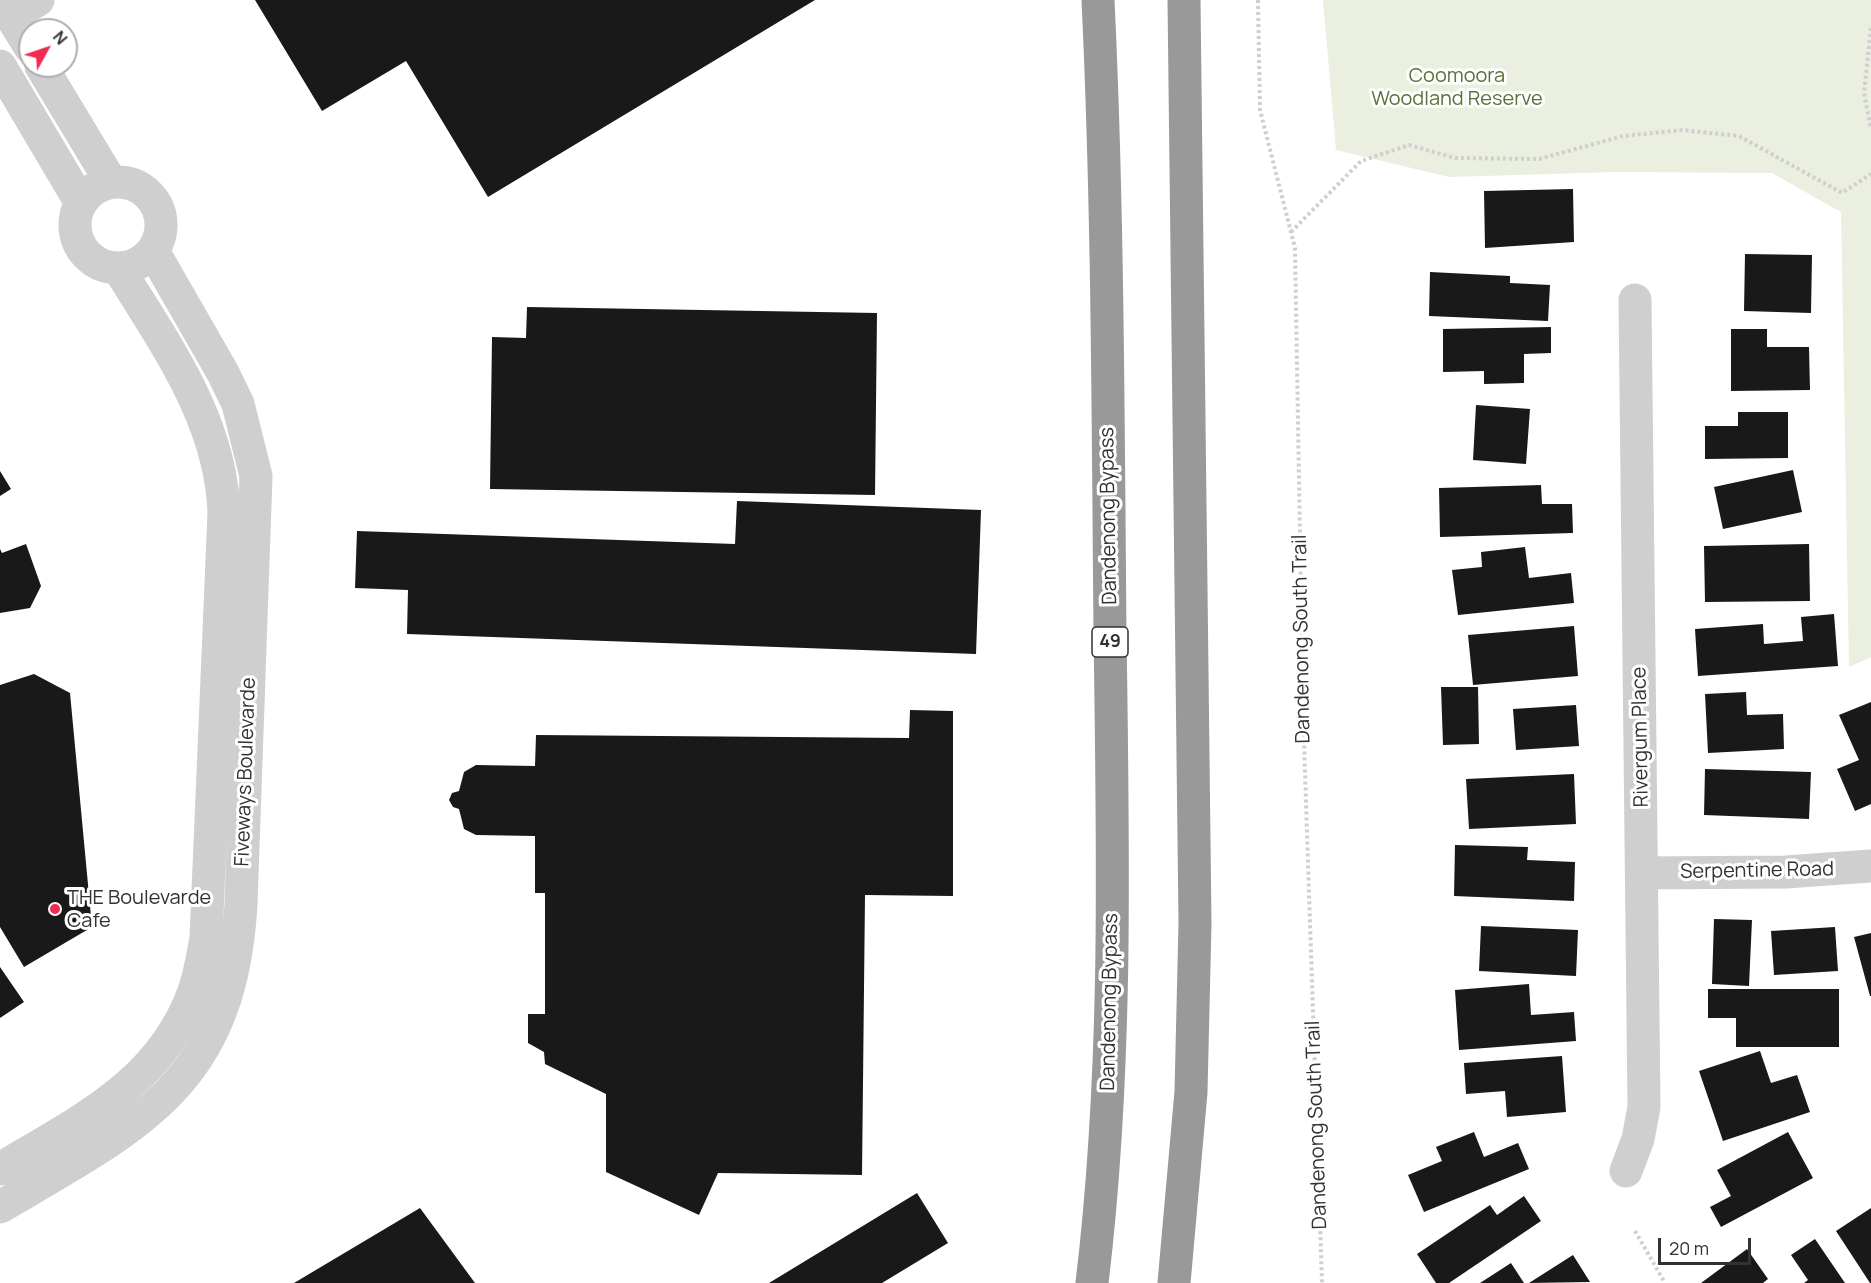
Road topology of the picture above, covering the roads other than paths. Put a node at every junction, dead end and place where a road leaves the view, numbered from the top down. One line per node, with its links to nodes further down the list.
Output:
1 (1098, 0): 17 (highway, Dandenong Bypass / 49)
2 (1184, 0): 18 (highway)
3 (0, 66): 6 (street)
4 (48, 78): 5 (street)
5 (111, 182): 6 (street); 7 (street)
6 (81, 203): 8 (street)
7 (153, 251): 8 (street); 13 (street, Fiveways Boulevarde)
8 (119, 269): 12 (street, Fiveways Boulevarde)
9 (1635, 300): 11 (street, Rivergum Place)
10 (1871, 866): 11 (street, Serpentine Road)
11 (1642, 873): 15 (street, Rivergum Place)
12 (208, 899): 13 (street); 14 (street, Fiveways Boulevarde)
13 (241, 904): 16 (street, Fiveways Boulevarde)
14 (0, 1168)
15 (1626, 1171)
16 (0, 1207)
17 (1092, 1283)
18 (1174, 1283)

